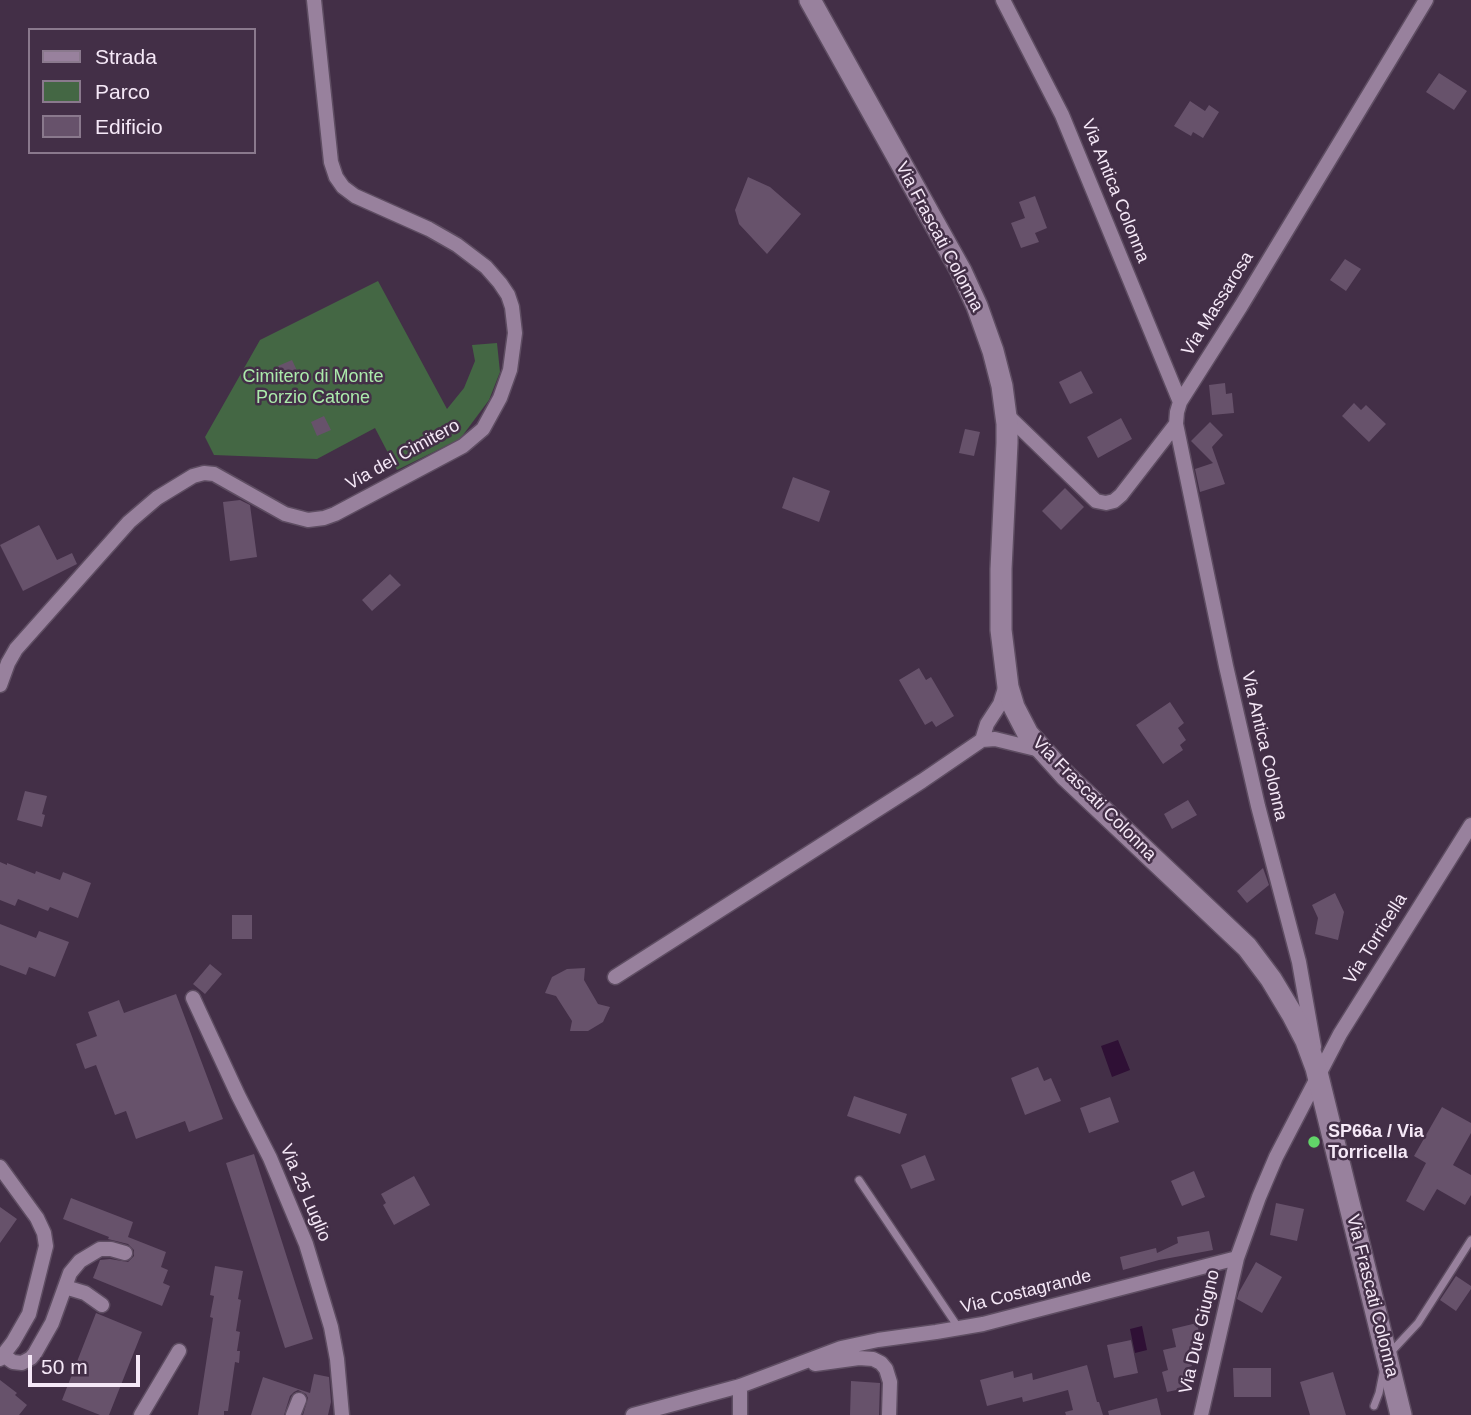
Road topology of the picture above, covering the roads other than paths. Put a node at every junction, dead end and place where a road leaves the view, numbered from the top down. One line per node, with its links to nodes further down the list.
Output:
1 (314, 0): 9 (street, Via del Cimitero)
2 (810, 0): 6 (street, Via Frascati Colonna)
3 (1003, 0): 5 (street, Via Antica Colonna)
4 (1426, 0): 5 (street, Via Massarosa)
5 (1180, 402): 7 (street, Via Massarosa)
6 (1006, 414): 7 (street, Via Massarosa); 8 (street, Via Frascati Colonna)
7 (1176, 424): 15 (street, Via Antica Colonna)
8 (1006, 677): 10 (street); 11 (street, Via Frascati Colonna)
9 (0, 685)
10 (982, 740): 11 (street); 13 (street)
11 (1041, 750): 15 (street, Via Frascati Colonna)
12 (1471, 825): 15 (street, Via Torricella)
13 (615, 977)
14 (192, 998): 33 (street, Via 25 Luglio)
15 (1318, 1076): 20 (street); 25 (street, Via Frascati Colonna)
16 (0, 1167): 26 (street)
17 (859, 1180): 23 (lane)
18 (1471, 1240): 25 (lane)
19 (125, 1253): 21 (street)
20 (1237, 1258): 23 (street, Via Costagrande); 37 (street, Via Due Giugno)
21 (65, 1287): 22 (street); 26 (street)
22 (102, 1305)
23 (959, 1329): 27 (street, Via Costagrande)
24 (179, 1351): 31 (street)
25 (1385, 1352): 30 (lane); 38 (street, Via Frascati Colonna)
26 (1, 1357)
27 (786, 1368): 28 (street, Via Costagrande); 36 (street)
28 (740, 1386): 34 (street, Via Costagrande); 35 (street)
29 (299, 1400): 32 (street)
30 (1374, 1406)
31 (141, 1415)
32 (293, 1415)
33 (342, 1415)
34 (634, 1415)
35 (740, 1415)
36 (889, 1415)
37 (1201, 1415)
38 (1401, 1415)

